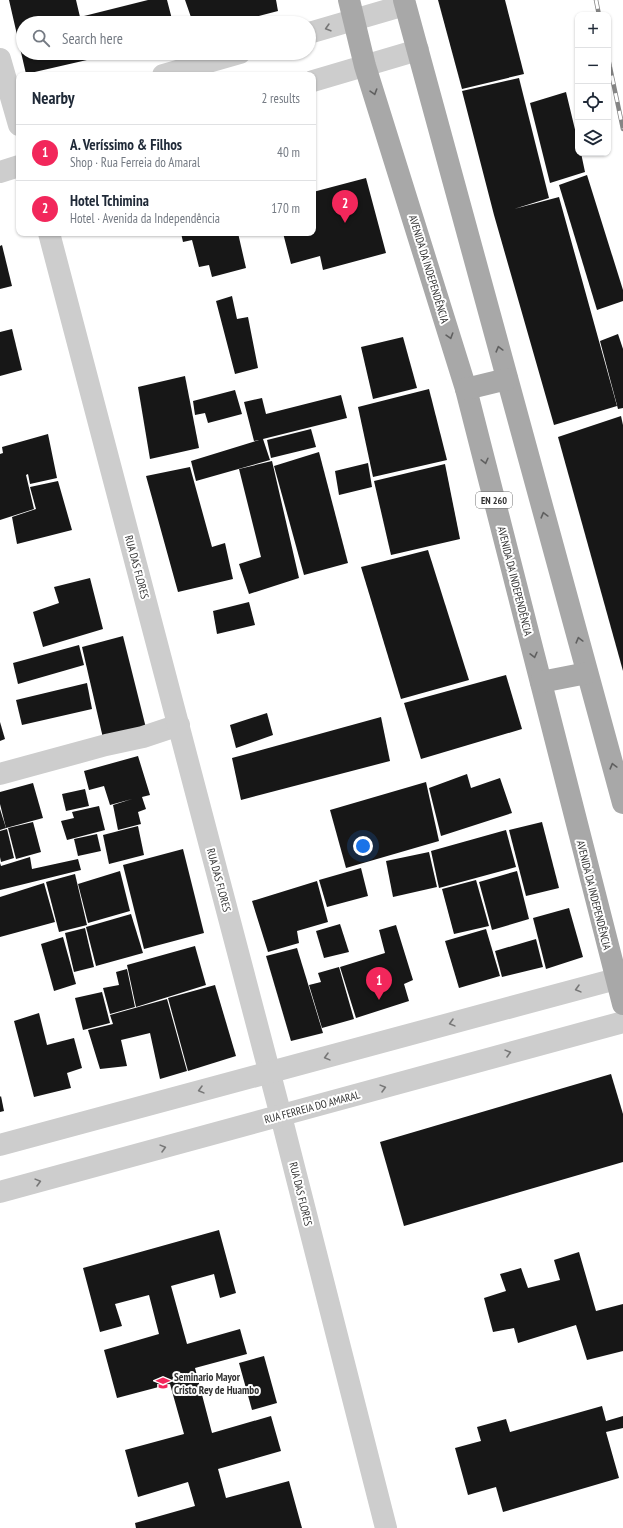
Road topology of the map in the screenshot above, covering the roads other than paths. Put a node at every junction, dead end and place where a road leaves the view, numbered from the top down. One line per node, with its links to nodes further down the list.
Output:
1 (405, 3): 2 (street); 4 (main road)
2 (352, 10): 3 (street, one-way to 3); 7 (main road, AVENIDA DA INDEPENDÊNCIA / EN 260)
3 (316, 29)
4 (418, 50): 7 (street); 14 (main road, one-way to 4)
5 (0, 59): 10 (street)
6 (216, 60): 8 (street)
7 (366, 66): 9 (street); 15 (main road, AVENIDA DA INDEPENDÊNCIA / EN 260, one-way to 15)
8 (174, 72)
9 (316, 80)
10 (14, 120)
11 (16, 167): 12 (street)
12 (0, 172)
13 (50, 236): 18 (street, RUA DAS FLORES)
14 (507, 379): 15 (main road); 16 (main road, one-way to 14)
15 (466, 388): 17 (main road, AVENIDA DA INDEPENDÊNCIA / EN 260, one-way to 17)
16 (588, 673): 17 (main road); 20 (main road, one-way to 16)
17 (541, 682): 21 (main road, AVENIDA DA INDEPENDÊNCIA / EN 260)
18 (179, 725): 19 (street); 24 (street, RUA DAS FLORES)
19 (0, 774)
20 (623, 803)
21 (619, 978): 22 (main road, AVENIDA DA INDEPENDÊNCIA / EN 260); 24 (street, one-way to 24)
22 (623, 1004)
23 (623, 1022): 25 (street, RUA FERREIA DO AMARAL, one-way to 23)
24 (269, 1072): 25 (street, RUA DAS FLORES); 26 (street, one-way to 26)
25 (281, 1116): 27 (street, RUA FERREIA DO AMARAL, one-way to 25); 28 (street, RUA DAS FLORES)
26 (0, 1145)
27 (0, 1192)
28 (386, 1528)

